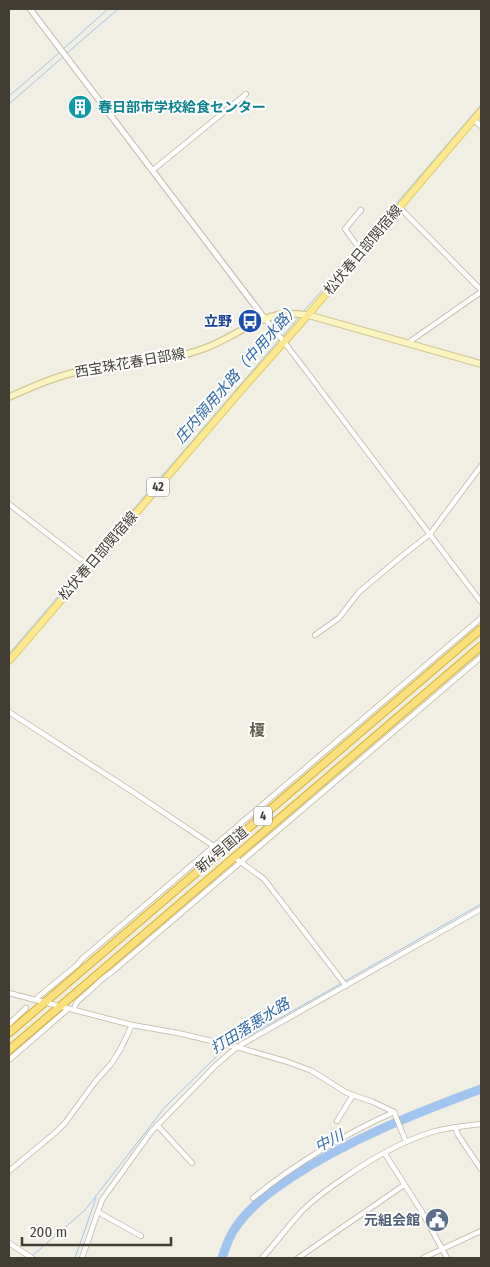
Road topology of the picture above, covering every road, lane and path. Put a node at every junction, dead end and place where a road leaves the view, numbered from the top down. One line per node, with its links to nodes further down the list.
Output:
1 (30, 9): 6 (street)
2 (246, 94): 6 (street)
3 (481, 111): 4 (main road, 松伏春日部関宿線 / 42)
4 (474, 120): 5 (street); 7 (main road, 松伏春日部関宿線 / 42)
5 (481, 126)
6 (152, 170): 12 (street)
7 (400, 208): 9 (main road, 松伏春日部関宿線 / 42); 10 (street)
8 (360, 210): 9 (street)
9 (362, 252): 11 (main road, 松伏春日部関宿線 / 42)
10 (481, 291): 14 (street)
11 (308, 315): 12 (main road, 西宝珠花春日部線); 13 (main road, 松伏春日部関宿線 / 42); 14 (main road, 西宝珠花春日部線)
12 (265, 319): 13 (street); 16 (main road, 西宝珠花春日部線)
13 (285, 342): 19 (street); 20 (main road, 松伏春日部関宿線 / 42)
14 (409, 343): 15 (main road, 西宝珠花春日部線)
15 (481, 364)
16 (9, 397)
17 (481, 466): 19 (street)
18 (9, 504): 20 (street)
19 (430, 534): 21 (street); 24 (street)
20 (90, 566): 27 (main road, 松伏春日部関宿線 / 42)
21 (481, 602)
22 (481, 618): 29 (street)
23 (481, 629): 30 (highway, 新4号国道 / 4)
24 (316, 635)
25 (481, 646): 31 (highway, 新4号国道 / 4)
26 (481, 657): 32 (street)
27 (9, 661)
28 (9, 712): 29 (street)
29 (214, 847): 30 (street); 34 (street)
30 (222, 851): 34 (highway, 新4号国道 / 4)
31 (234, 857): 32 (street); 35 (highway, 新4号国道 / 4)
32 (241, 862): 35 (street); 36 (street)
33 (481, 909): 36 (street)
34 (71, 975): 38 (street); 39 (highway, 新4号国道 / 4)
35 (95, 981): 40 (highway, 新4号国道 / 4); 41 (street)
36 (346, 986): 47 (street)
37 (9, 993): 39 (street)
38 (38, 997)
39 (45, 1002): 40 (street); 46 (highway, 新4号国道 / 4)
40 (60, 1006): 43 (street); 48 (highway, 新4号国道 / 4)
41 (75, 1006)
42 (26, 1008): 44 (street)
43 (68, 1009): 45 (street); 49 (street)
44 (9, 1024)
45 (132, 1025): 47 (street); 60 (street)
46 (9, 1033)
47 (237, 1047): 50 (street); 54 (street)
48 (9, 1050)
49 (9, 1060)
50 (353, 1095): 51 (street); 52 (street)
51 (394, 1112): 56 (street); 62 (street)
52 (337, 1121)
53 (481, 1124): 55 (street)
54 (157, 1125): 58 (street); 63 (street)
55 (455, 1127): 56 (street); 59 (street)
56 (406, 1142): 57 (street)
57 (384, 1154): 61 (street); 70 (street)
58 (192, 1163)
59 (481, 1169)
60 (9, 1171)
61 (404, 1185): 67 (street); 71 (street)
62 (252, 1198)
63 (98, 1212): 65 (street); 69 (street)
64 (481, 1231): 67 (street)
65 (141, 1236)
66 (9, 1243): 68 (street)
67 (442, 1250): 72 (street); 73 (street)
68 (32, 1258)
69 (82, 1258)
70 (262, 1258)
71 (298, 1258)
72 (424, 1258)
73 (447, 1258)

